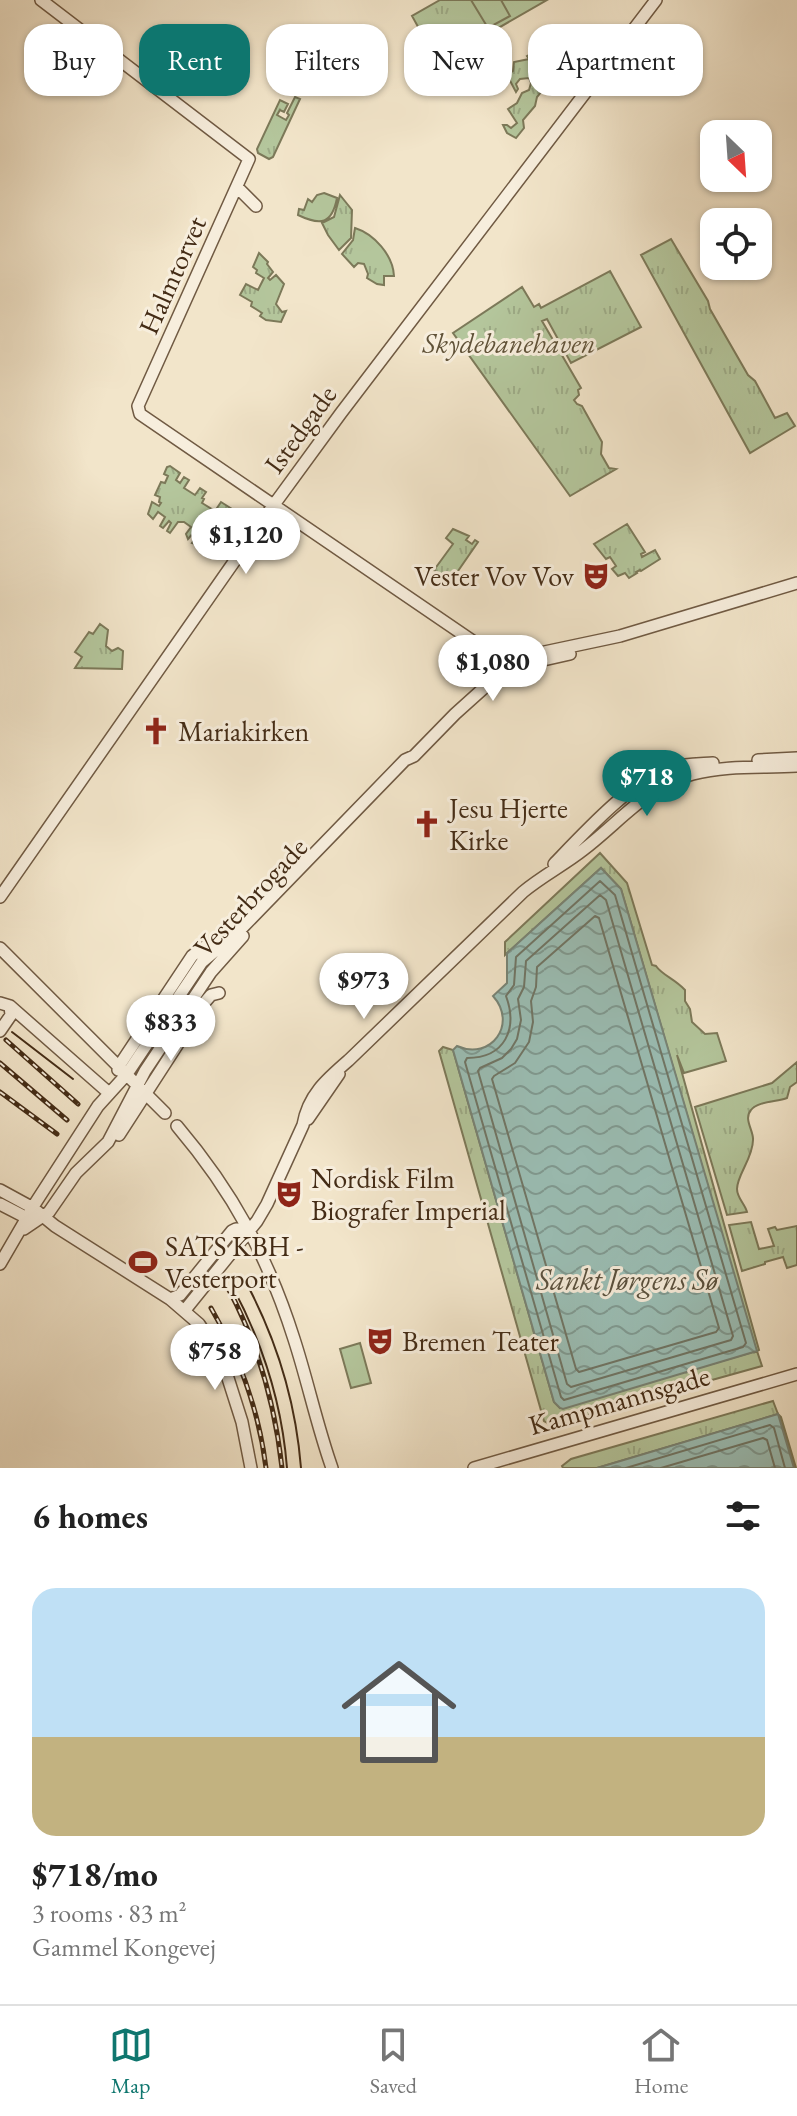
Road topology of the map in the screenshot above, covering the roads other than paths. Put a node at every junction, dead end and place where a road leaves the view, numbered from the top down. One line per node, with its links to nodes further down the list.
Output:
1 (41, 0): 3 (street, Halmtorvet)
2 (656, 0): 5 (street, Istedgade)
3 (237, 187): 4 (street); 5 (street, Halmtorvet)
4 (256, 206)
5 (273, 506): 8 (street); 13 (street, Istedgade)
6 (797, 583): 8 (street, Vesterbrogade)
7 (797, 590): 8 (street, Vesterbrogade)
8 (508, 668): 9 (street, Vesterbrogade)
9 (414, 756): 18 (street, Vesterbrogade); 19 (street, Vesterbrogade)
10 (797, 758): 11 (street)
11 (771, 763): 12 (street); 26 (street)
12 (797, 766)
13 (0, 897)
14 (0, 948): 18 (street)
15 (219, 993): 19 (street)
16 (5, 1004): 17 (street); 20 (street)
17 (0, 1031)
18 (123, 1070): 19 (street); 20 (street)
19 (141, 1089): 21 (street); 25 (street)
20 (112, 1090): 25 (street)
21 (165, 1113)
22 (177, 1126): 26 (street)
23 (0, 1190): 25 (street)
24 (0, 1204): 25 (street)
25 (35, 1216): 27 (street); 28 (street)
26 (250, 1230): 28 (street); 29 (street); 31 (street)
27 (0, 1264)
28 (170, 1299): 29 (street)
29 (185, 1310): 32 (street)
30 (797, 1374): 35 (street, Kampmannsgade)
31 (324, 1445): 33 (street); 34 (street)
32 (251, 1468)
33 (326, 1468)
34 (332, 1468)
35 (474, 1468)

